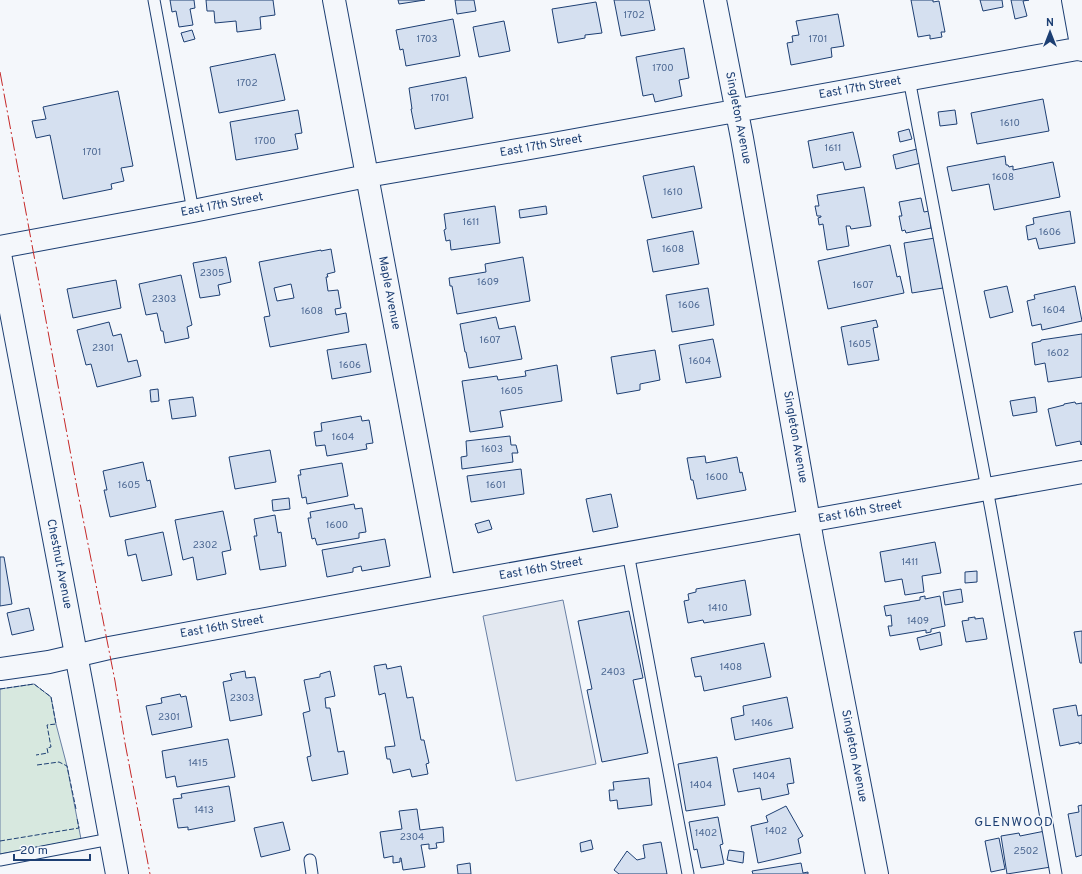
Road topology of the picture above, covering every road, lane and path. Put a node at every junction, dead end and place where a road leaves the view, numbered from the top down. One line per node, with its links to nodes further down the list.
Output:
1 (154, 0): 9 (lane)
2 (334, 0): 8 (street, Maple Avenue)
3 (715, 0): 7 (street, Singleton Avenue)
4 (1073, 0): 5 (street)
5 (1082, 49): 6 (street, East 17th Street)
6 (909, 79): 7 (street, East 17th Street); 13 (lane)
7 (737, 111): 8 (street, East 17th Street); 14 (street, Singleton Avenue)
8 (367, 176): 9 (street, East 17th Street); 16 (street, Maple Avenue)
9 (193, 211): 10 (street, East 17th Street)
10 (0, 247)
11 (0, 254): 17 (street, Chestnut Avenue)
12 (1082, 472): 13 (street, East 16th Street)
13 (987, 489): 14 (street, East 16th Street); 26 (lane)
14 (809, 521): 15 (street, East 16th Street); 25 (street, Singleton Avenue)
15 (628, 553): 16 (street, East 16th Street); 24 (lane)
16 (444, 586): 17 (street, East 16th Street)
17 (77, 656): 18 (street, East 16th Street); 19 (street, Chestnut Avenue)
18 (0, 669)
19 (110, 839): 20 (lane); 22 (street, Chestnut Avenue)
20 (0, 860)
21 (310, 860): 23 (lane)
22 (117, 874)
23 (312, 874)
24 (688, 874)
25 (877, 874)
26 (1056, 874)

